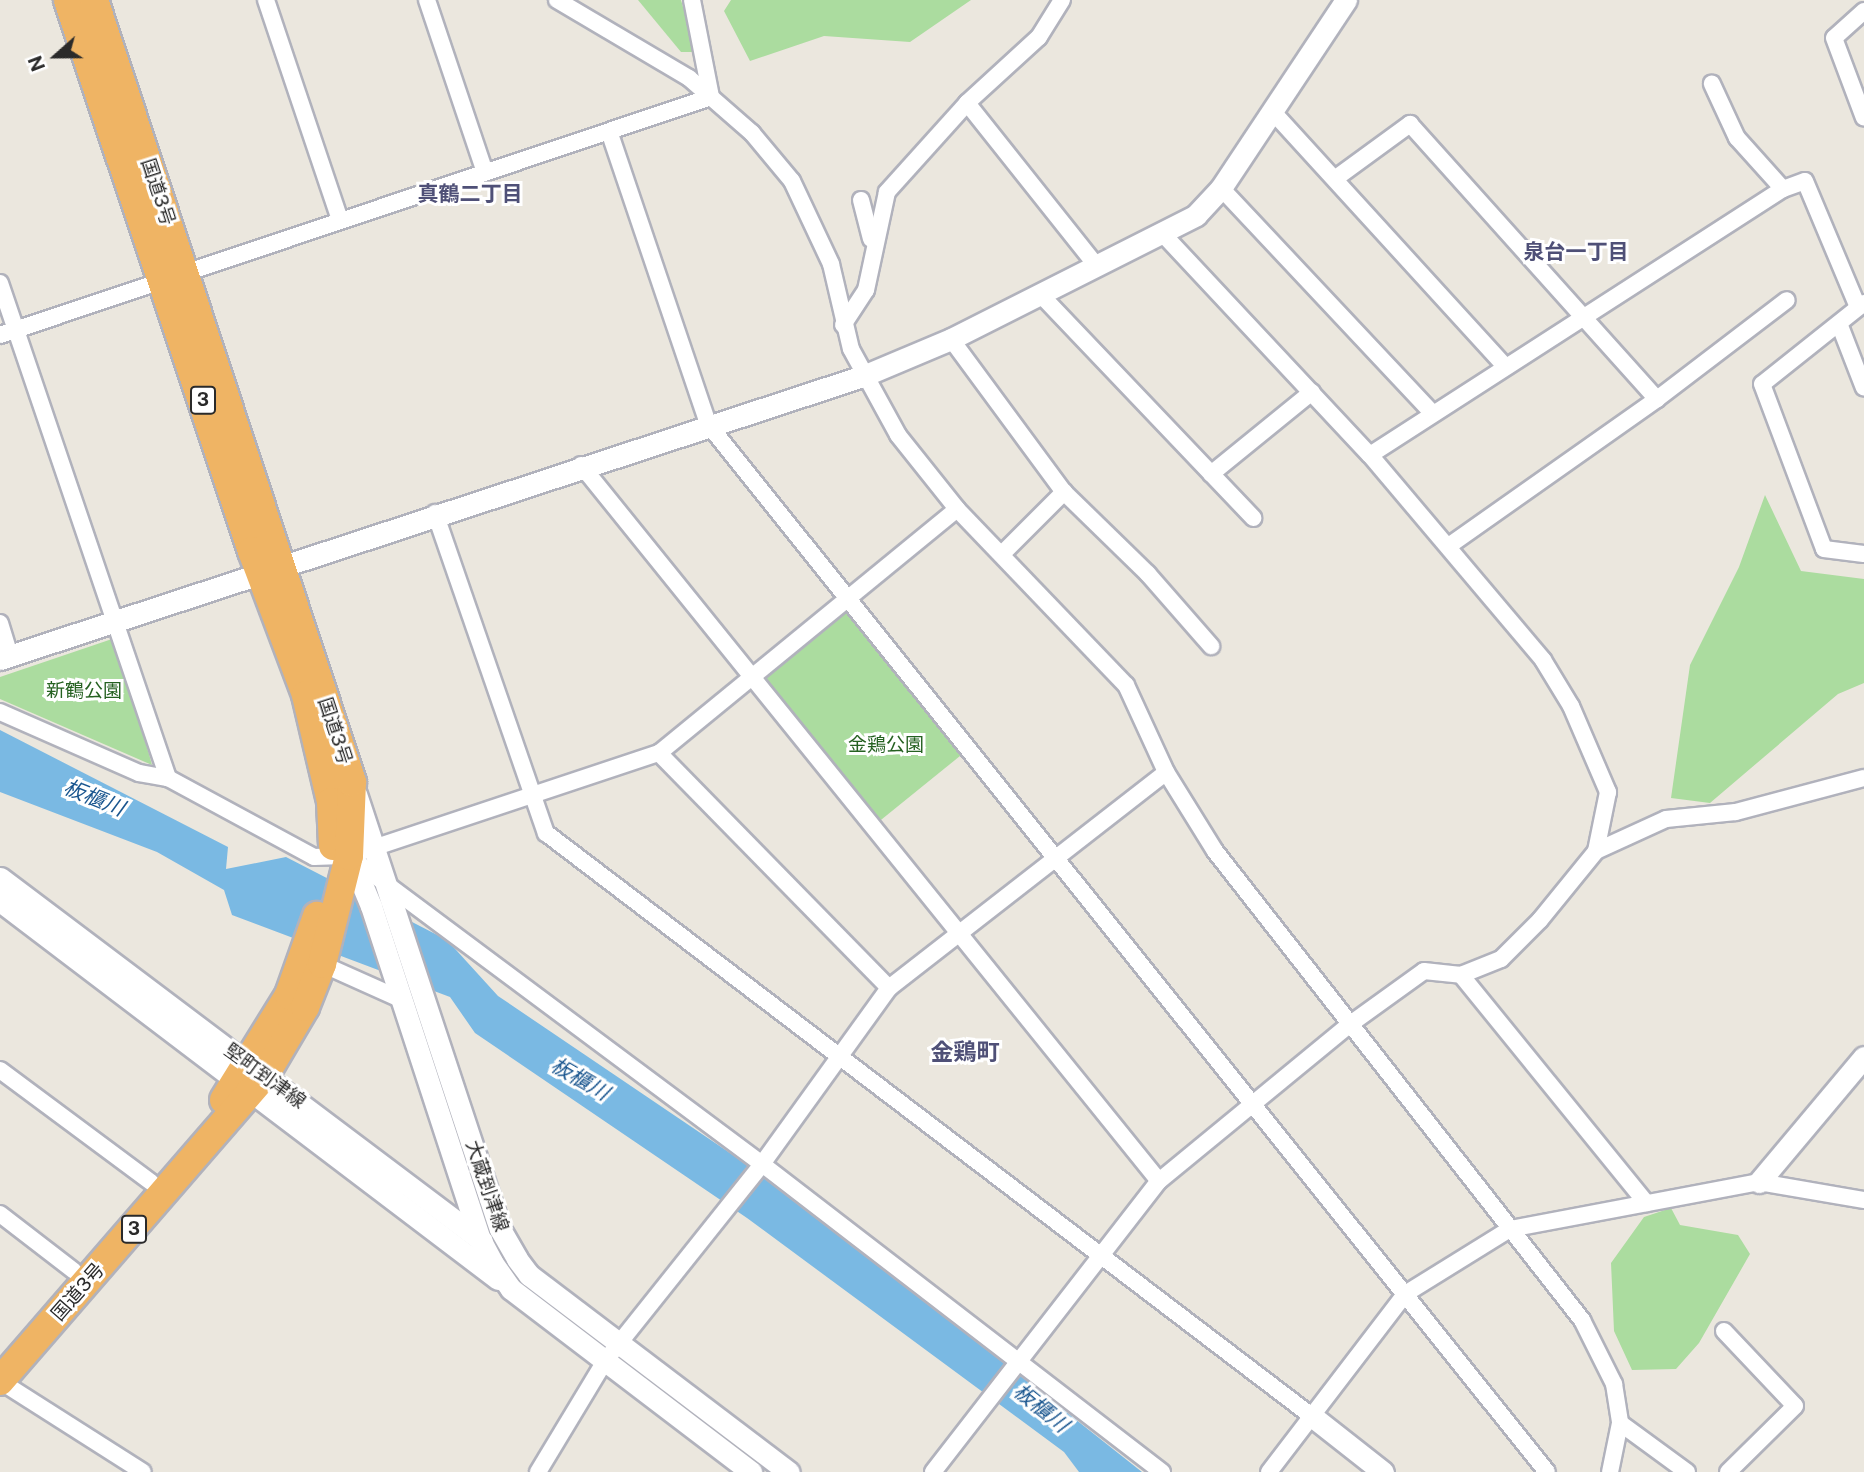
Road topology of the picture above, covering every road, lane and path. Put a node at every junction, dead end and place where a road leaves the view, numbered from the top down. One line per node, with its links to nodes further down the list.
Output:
1 (68, 0): 25 (highway, 国道3号 / 3)
2 (94, 0): 25 (highway, 国道3号 / 3)
3 (266, 0): 21 (street)
4 (427, 0): 16 (street)
5 (557, 0): 11 (street)
6 (692, 0): 11 (street)
7 (1062, 0): 12 (street)
8 (1346, 0): 13 (main road)
9 (1864, 11): 14 (street)
10 (1712, 84): 19 (street)
11 (711, 97): 15 (street); 31 (street)
12 (967, 103): 23 (street); 24 (street)
13 (1273, 112): 17 (street); 18 (main road)
14 (1864, 118)
15 (610, 134): 16 (street); 41 (street)
16 (485, 172): 21 (street)
17 (1336, 178): 30 (street); 35 (street)
18 (1221, 188): 22 (main road); 40 (street)
19 (1783, 188): 29 (street); 30 (street)
20 (862, 200): 23 (street)
21 (340, 220): 25 (street)
22 (1162, 233): 24 (main road); 38 (street)
23 (873, 245): 31 (street)
24 (1097, 265): 27 (main road)
25 (173, 277): 33 (street); 52 (highway, 国道3号 / 3)
26 (0, 283): 33 (street)
27 (1041, 295): 34 (main road); 44 (street)
28 (1787, 300): 39 (street)
29 (1861, 305): 32 (street)
30 (1584, 314): 35 (street); 39 (street)
31 (842, 326): 36 (street)
32 (1840, 326): 37 (street); 51 (street)
33 (8, 333): 55 (street)
34 (951, 339): 36 (main road); 45 (street)
35 (1504, 365): 40 (street)
36 (863, 376): 41 (main road); 46 (street)
37 (1864, 388)
38 (1312, 392): 42 (street); 44 (street)
39 (1657, 399): 49 (street)
40 (1432, 413): 42 (street)
41 (708, 424): 43 (main road); 53 (street)
42 (1370, 455): 49 (street)
43 (581, 465): 47 (main road); 58 (street)
44 (1211, 474): 48 (street)
45 (1064, 492): 50 (street); 56 (street)
46 (957, 509): 50 (street); 53 (street)
47 (435, 513): 52 (main road); 64 (street)
48 (1253, 518)
49 (1450, 545): 65 (street)
50 (1002, 554): 61 (street)
51 (1864, 554)
52 (271, 568): 55 (main road); 67 (highway, 国道3号 / 3); 67 (highway, 国道3号 / 3)
53 (847, 600): 58 (street); 66 (street)
54 (0, 623): 57 (street)
55 (113, 624): 57 (main road); 62 (street)
56 (1211, 646)
57 (5, 657)
58 (753, 679): 60 (street); 71 (street)
59 (0, 712): 62 (street)
60 (659, 753): 64 (street); 74 (street)
61 (1166, 772): 66 (street); 76 (street)
62 (167, 778): 67 (street)
63 (1864, 778): 65 (street)
64 (532, 797): 67 (street); 77 (street)
65 (1596, 851): 73 (street)
66 (1054, 857): 71 (street); 81 (street)
67 (345, 864): 69 (main road, 大蔵到津線); 72 (highway, 国道3号 / 3); 75 (main road, 大蔵到津線)
68 (0, 878): 80 (main road, 堅町到津線)
69 (387, 888): 82 (street); 93 (main road, 大蔵到津線)
70 (0, 901): 80 (main road, 堅町到津線)
71 (958, 935): 74 (street); 83 (street)
72 (318, 951): 75 (street); 80 (highway, 国道3号 / 3)
73 (1461, 975): 76 (street); 87 (street)
74 (889, 988): 77 (street)
75 (397, 992): 90 (main road, 大蔵到津線)
76 (1349, 1025): 81 (street); 89 (street)
77 (840, 1055): 82 (street); 91 (street)
78 (1864, 1057): 85 (main road)
79 (0, 1070): 84 (street)
80 (251, 1078): 84 (highway, 国道3号 / 3); 90 (main road, 堅町到津線); 94 (main road, 堅町到津線); 101 (highway, 国道3号 / 3)
81 (1252, 1104): 83 (street); 95 (street)
82 (762, 1164): 97 (street); 99 (street)
83 (1159, 1181): 91 (street)
84 (151, 1182): 92 (highway, 国道3号 / 3)
85 (1759, 1182): 86 (street); 87 (street)
86 (1864, 1200)
87 (1646, 1203): 89 (street)
88 (0, 1214): 92 (street)
89 (1510, 1229): 95 (street); 103 (street)
90 (480, 1239): 93 (main road, 堅町到津線); 94 (main road, 大蔵到津線)
91 (1101, 1254): 99 (street); 102 (street)
92 (74, 1271): 98 (highway, 国道3号 / 3)
93 (529, 1275): 97 (main road, 大蔵到津線)
94 (511, 1289): 100 (main road, 大蔵到津線)
95 (1405, 1294): 102 (street); 112 (street)
96 (1724, 1331): 115 (street)
97 (621, 1346): 100 (street); 107 (main road, 大蔵到津線)
98 (0, 1355)
99 (1016, 1361): 108 (street); 109 (street)
100 (605, 1362): 105 (street); 106 (main road, 大蔵到津線)
101 (0, 1381): 104 (street)
102 (1312, 1418): 110 (street); 111 (main road)
103 (1620, 1423): 113 (street); 114 (street)
104 (143, 1472)
105 (538, 1472)
106 (751, 1472)
107 (789, 1472)
108 (933, 1472)
109 (1162, 1472)
110 (1269, 1472)
111 (1383, 1472)
112 (1547, 1472)
113 (1610, 1472)
114 (1687, 1472)
115 (1728, 1472)

